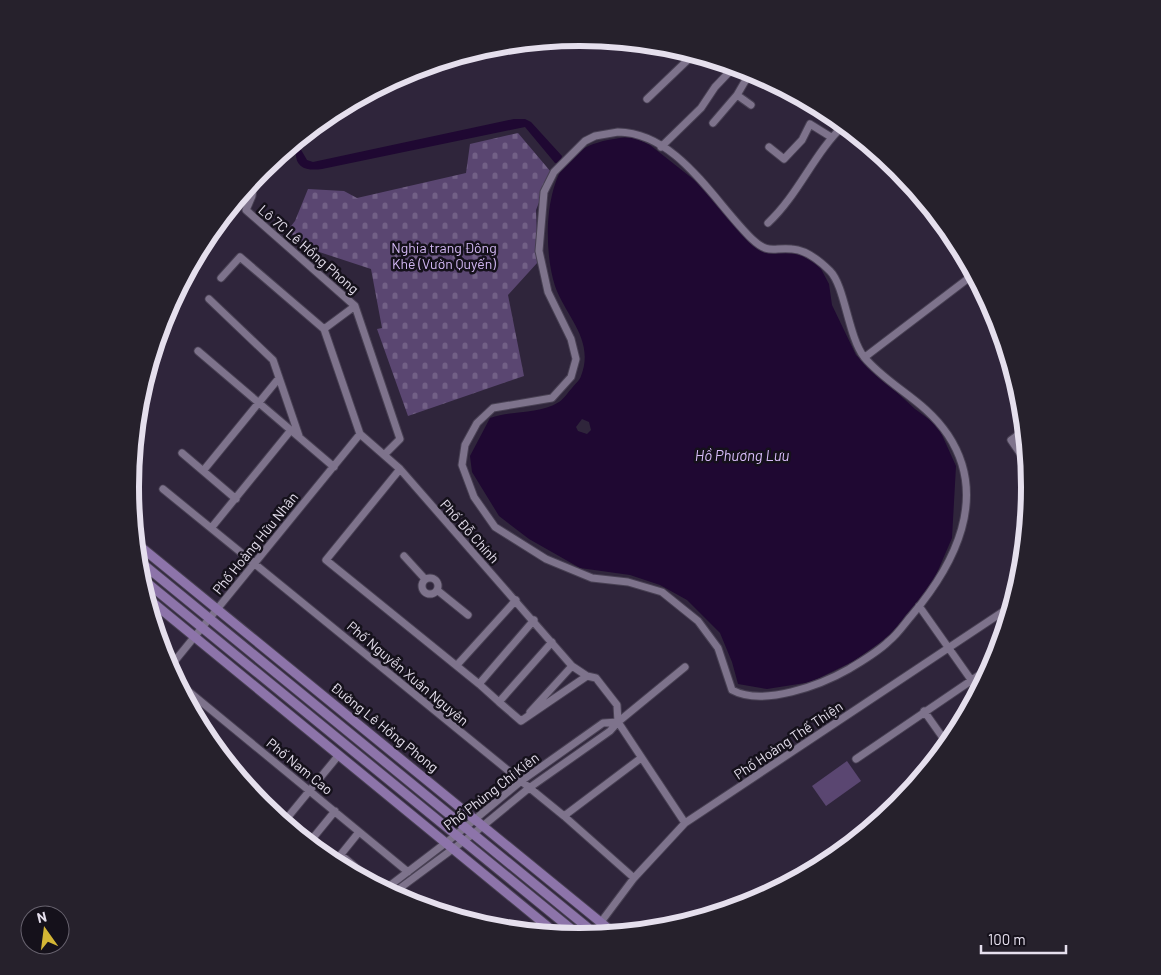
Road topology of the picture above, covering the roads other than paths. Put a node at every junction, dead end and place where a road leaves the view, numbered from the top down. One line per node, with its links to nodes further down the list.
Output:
1 (688, 60): 5 (street)
2 (729, 73): 10 (street)
3 (746, 79): 4 (street)
4 (737, 94): 6 (street); 7 (street)
5 (647, 99)
6 (751, 105)
7 (714, 123)
8 (839, 130): 9 (street)
9 (831, 137): 11 (street); 13 (street)
10 (661, 146): 20 (street); 45 (street)
11 (770, 147)
12 (253, 193): 17 (street, Lô 7C Lê Hồng Phong)
13 (768, 223)
14 (221, 278): 18 (street)
15 (969, 278): 20 (street)
16 (209, 299): 21 (street)
17 (355, 306): 18 (street, Lô 7C Lê Hồng Phong); 29 (street, Lô 7C Lê Hồng Phong)
18 (324, 329): 24 (street, Phố Đỗ Chính)
19 (198, 351): 22 (street)
20 (865, 357): 45 (street)
21 (279, 378): 22 (street); 26 (street)
22 (259, 402): 23 (street); 32 (street)
23 (291, 430): 26 (street); 34 (street)
24 (360, 434): 29 (street, Phố Đỗ Chính); 30 (street, Phố Hoàng Hữu Nhân)
25 (1018, 435): 28 (street)
26 (299, 437): 30 (street)
27 (182, 453): 32 (street)
28 (1020, 454)
29 (384, 456): 31 (street, Phố Đỗ Chính)
30 (334, 467): 38 (street, Phố Hoàng Hữu Nhân)
31 (400, 469): 43 (street, Phố Đỗ Chính); 56 (street)
32 (203, 471): 34 (street)
33 (163, 489): 35 (street, Phố Nguyễn Xuân Nguyên)
34 (236, 499): 35 (street)
35 (212, 527): 38 (street, Phố Nguyễn Xuân Nguyên)
36 (144, 549): 46 (main road, Đường Lê Hồng Phong)
37 (404, 556): 40 (street)
38 (257, 563): 46 (street, Phố Hoàng Hữu Nhân); 73 (street, Phố Nguyễn Xuân Nguyên)
39 (147, 567): 49 (main road, Đường Lê Hồng Phong)
40 (425, 579): 42 (street); 42 (street)
41 (150, 586): 51 (main road)
42 (437, 590): 48 (street)
43 (516, 600): 50 (street, Phố Đỗ Chính); 56 (street)
44 (155, 605): 52 (main road)
45 (919, 606): 54 (street)
46 (218, 610): 49 (street, Phố Hoàng Hữu Nhân); 79 (main road, Đường Lê Hồng Phong)
47 (1004, 612): 54 (street, Phố Hoàng Thế Thiện)
48 (468, 615)
49 (210, 620): 51 (street, Phố Hoàng Hữu Nhân); 81 (main road, Đường Lê Hồng Phong)
50 (534, 620): 53 (street, Phố Đỗ Chính); 62 (street)
51 (203, 629): 52 (street, Phố Hoàng Hữu Nhân); 84 (main road)
52 (195, 639): 55 (street, Phố Hoàng Hữu Nhân); 70 (main road)
53 (552, 642): 57 (street, Phố Đỗ Chính); 65 (street)
54 (948, 647): 61 (street); 80 (street, Phố Hoàng Thế Thiện)
55 (175, 662)
56 (457, 666): 62 (street)
57 (572, 666): 60 (street, Phố Đỗ Chính); 67 (street)
58 (685, 667): 68 (street, Phố Phùng Chí Kiên)
59 (980, 674): 61 (street)
60 (586, 676): 67 (street); 68 (street, Phố Đỗ Chính)
61 (971, 680): 63 (street); 66 (street)
62 (479, 684): 65 (street)
63 (975, 685)
64 (190, 693): 75 (street, Phố Nam Cao)
65 (499, 702): 67 (street)
66 (924, 711): 69 (street); 72 (street)
67 (521, 722)
68 (618, 722): 71 (street, Phố Đỗ Chính); 73 (street, Phố Phùng Chí Kiên); 74 (street, Phố Phùng Chí Kiên)
69 (943, 738)
70 (338, 756): 75 (street); 85 (main road)
71 (640, 758): 77 (street); 80 (street, Phố Đỗ Chính)
72 (856, 759)
73 (520, 782): 74 (street, Phố Nguyễn Xuân Nguyên); 79 (street, Phố Phùng Chí Kiên)
74 (529, 788): 77 (street, Phố Nguyễn Xuân Nguyên); 79 (street, Phố Phùng Chí Kiên)
75 (309, 791): 76 (street, Phố Nam Cao); 78 (street)
76 (335, 812): 82 (street, Phố Nam Cao); 83 (street)
77 (564, 816): 90 (street, Phố Nguyễn Xuân Nguyên)
78 (288, 817)
79 (480, 821): 81 (street, Phố Phùng Chí Kiên); 93 (main road, Đường Lê Hồng Phong)
80 (685, 823): 90 (street, Phố Hoàng Thế Thiện)
81 (469, 831): 84 (street, Phố Phùng Chí Kiên); 97 (main road, Đường Lê Hồng Phong)
82 (359, 832): 87 (street); 89 (street, Phố Nam Cao)
83 (313, 838)
84 (460, 838): 85 (street, Phố Phùng Chí Kiên); 86 (street, Phố Phùng Chí Kiên); 96 (main road)
85 (445, 843): 86 (main road); 89 (street, Phố Phùng Chí Kiên)
86 (453, 849): 92 (street, Phố Phùng Chí Kiên); 94 (main road)
87 (341, 855): 88 (street)
88 (361, 871)
89 (408, 872): 91 (street, Phố Phùng Chí Kiên)
90 (634, 878): 93 (street, Phố Hoàng Thế Thiện)
91 (390, 885)
92 (398, 889)
93 (601, 922): 95 (main road, Đường Lê Hồng Phong)
94 (549, 928)
95 (608, 928)
96 (569, 929)
97 (589, 929)

